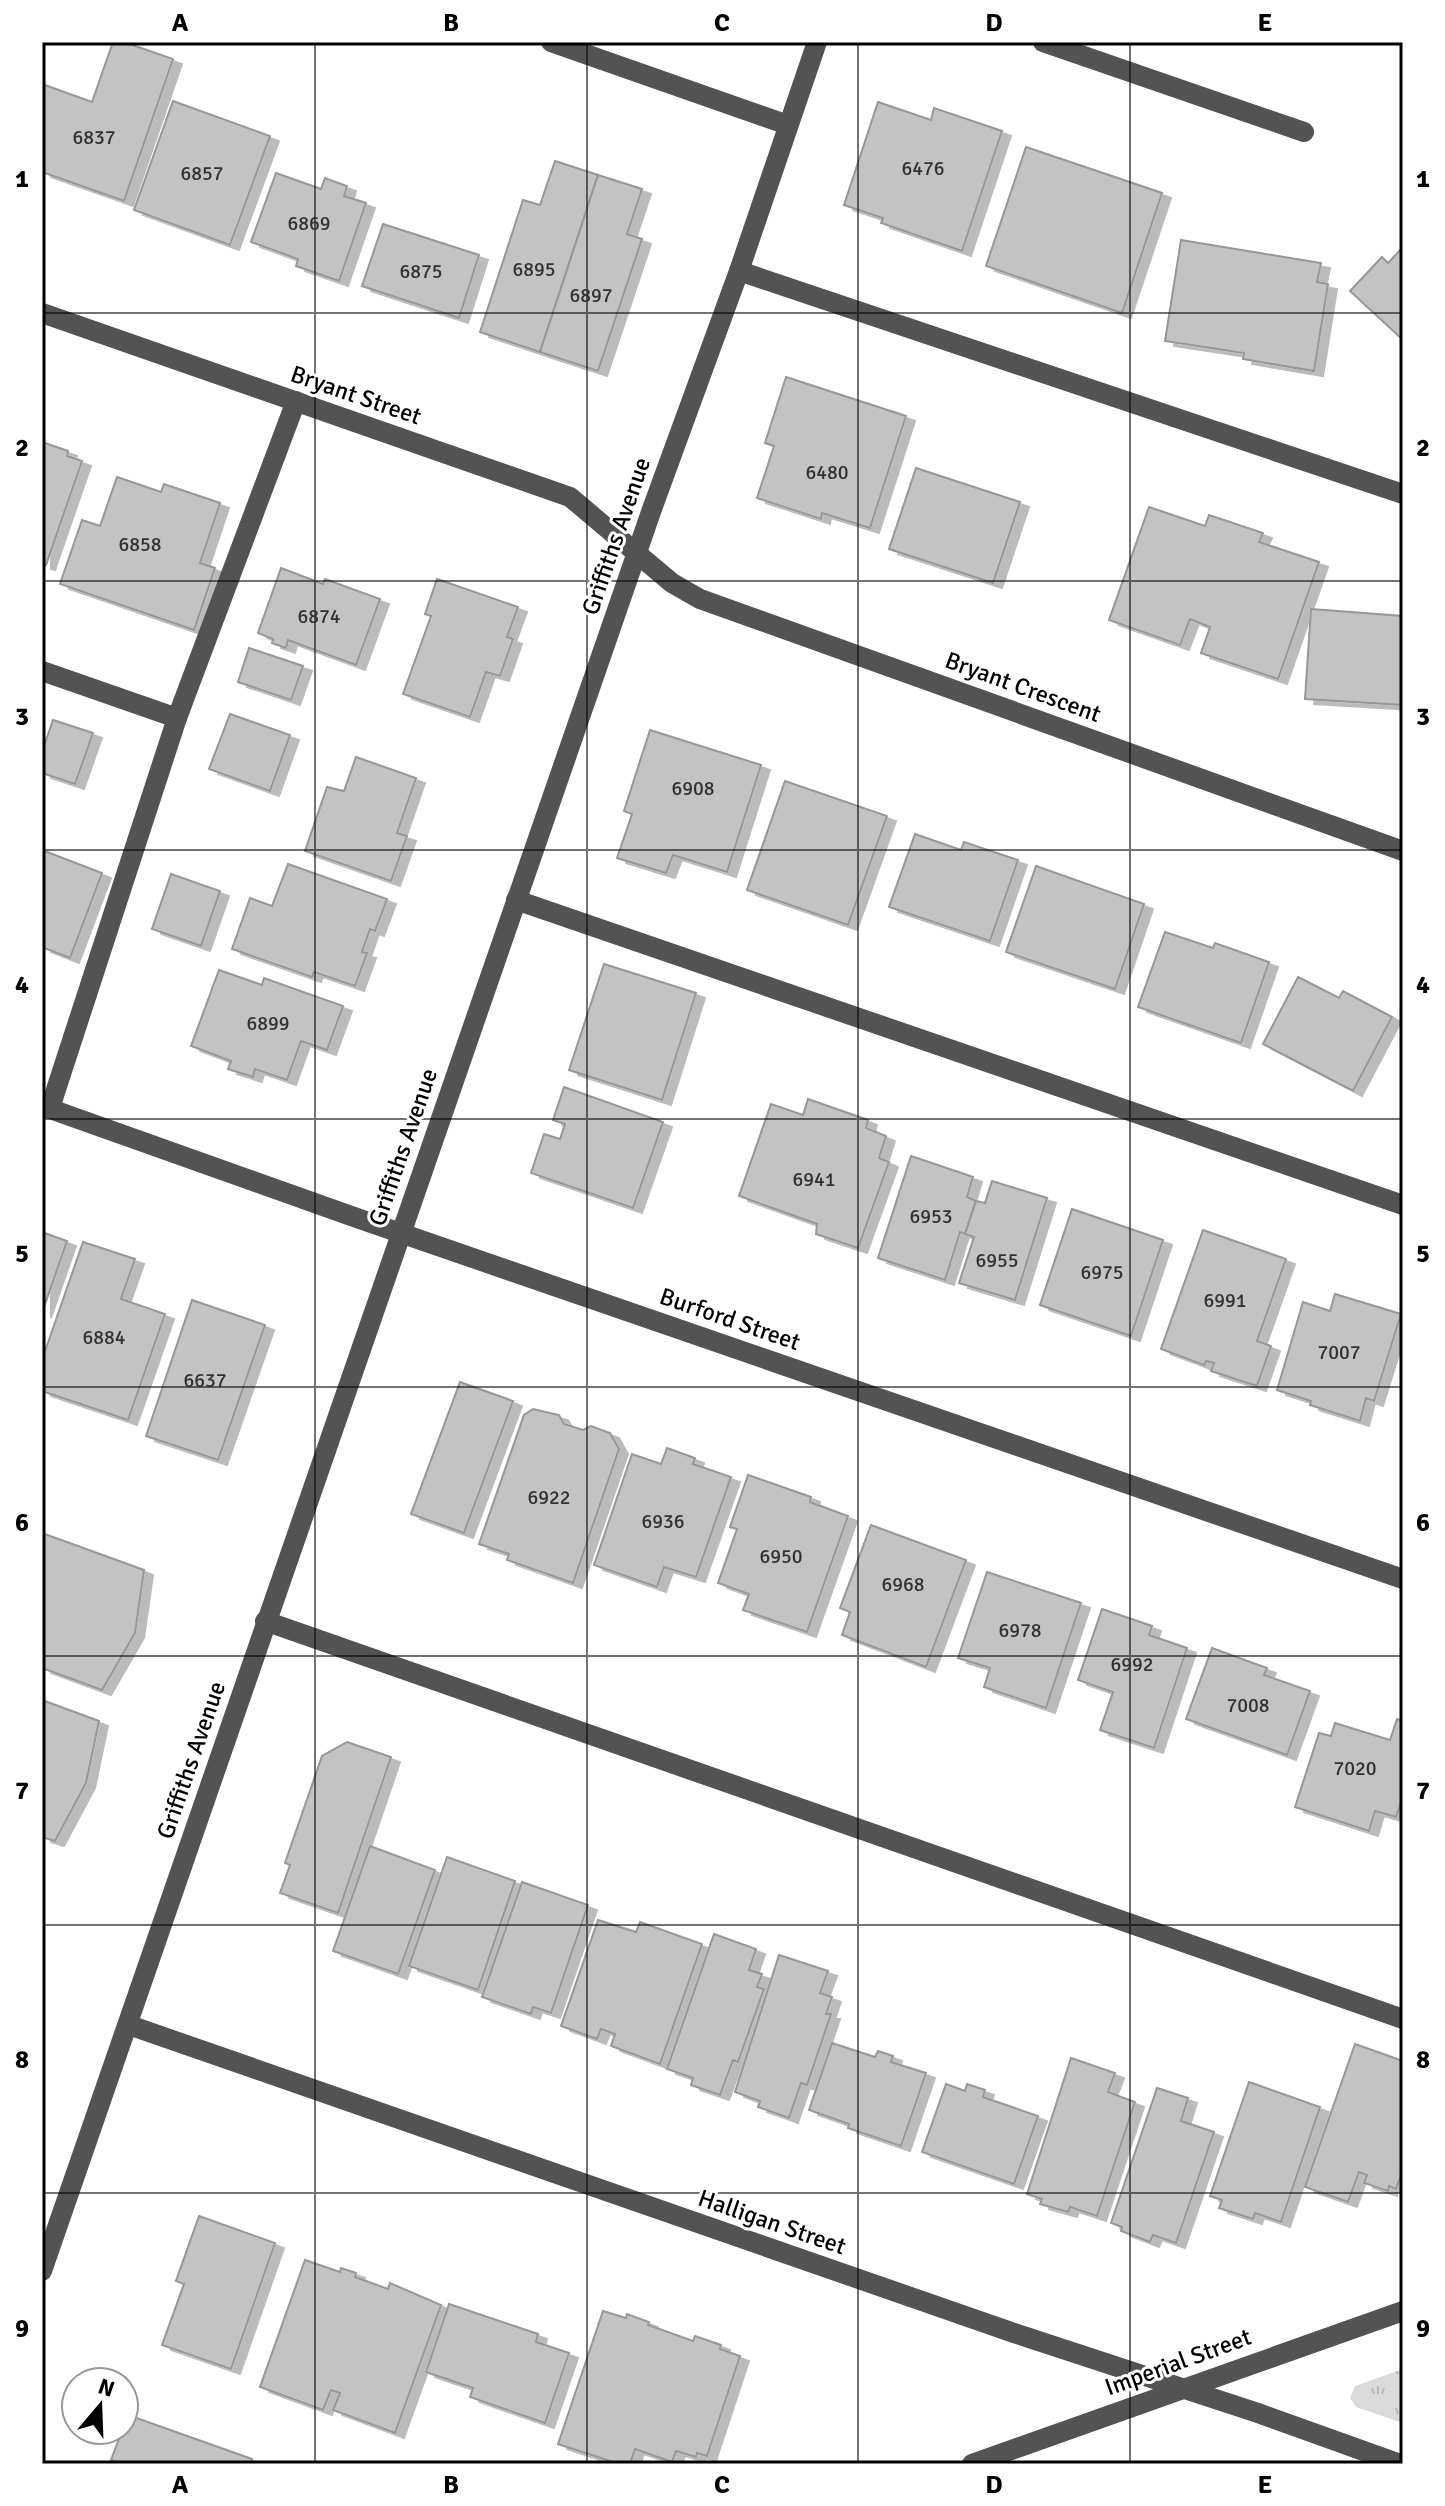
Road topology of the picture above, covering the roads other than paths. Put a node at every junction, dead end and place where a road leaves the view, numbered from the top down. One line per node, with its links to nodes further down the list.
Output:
1 (551, 42): 4 (street)
2 (817, 42): 4 (street, Griffiths Avenue)
3 (1043, 42): 5 (street)
4 (788, 125): 6 (street, Griffiths Avenue)
5 (1304, 132)
6 (739, 271): 9 (street); 10 (street, Griffiths Avenue)
7 (42, 313): 8 (street, Bryant Street)
8 (296, 401): 10 (street, Bryant Street); 12 (street)
9 (1403, 494)
10 (637, 552): 13 (street, Bryant Crescent); 14 (street, Griffiths Avenue)
11 (42, 671): 12 (street)
12 (177, 718): 15 (street)
13 (1403, 851)
14 (516, 900): 16 (street); 17 (street, Griffiths Avenue)
15 (46, 1107): 17 (street, Burford Street)
16 (1403, 1205)
17 (401, 1233): 18 (street, Burford Street); 19 (street, Griffiths Avenue)
18 (1403, 1579)
19 (265, 1621): 20 (street); 21 (street, Griffiths Avenue)
20 (1403, 2019)
21 (129, 2025): 22 (street, Griffiths Avenue); 24 (street, Halligan Street)
22 (42, 2271)
23 (1403, 2311): 24 (street, Imperial Street)
24 (1180, 2389): 25 (street, Imperial Street); 26 (street, Halligan Street)
25 (972, 2464)
26 (1400, 2464)

